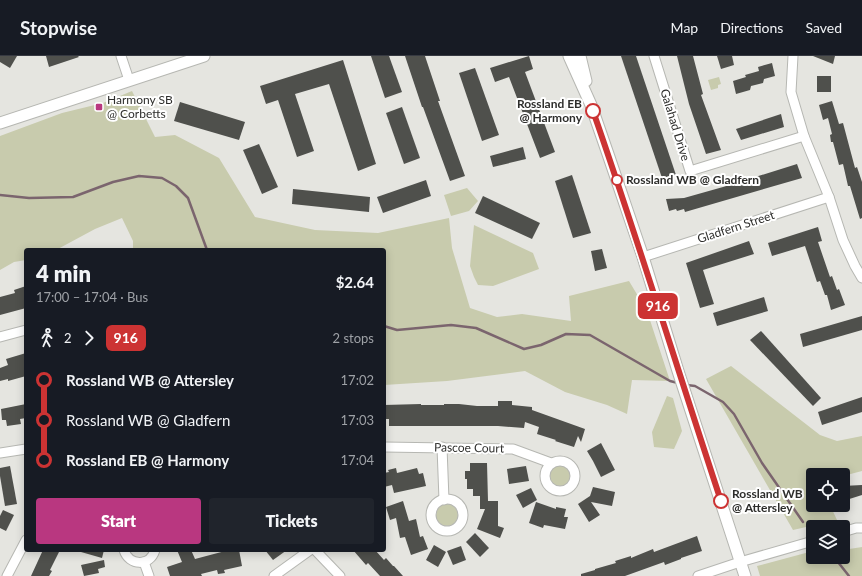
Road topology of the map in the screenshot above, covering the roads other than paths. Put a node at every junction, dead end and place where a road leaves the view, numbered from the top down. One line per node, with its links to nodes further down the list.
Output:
1 (121, 56): 7 (street)
2 (204, 56): 7 (main road)
3 (569, 56): 8 (main road)
4 (580, 56): 8 (main road)
5 (654, 56): 10 (street, Galahad Drive)
6 (793, 56): 10 (street)
7 (129, 80): 9 (main road)
8 (591, 105): 12 (main road)
9 (0, 123)
10 (804, 136): 11 (street)
11 (829, 197): 12 (street, Gladfern Street); 13 (street)
12 (643, 257): 31 (main road)
13 (862, 278)
14 (24, 331): 15 (street)
15 (0, 337)
16 (386, 447): 17 (street, Pascoe Court)
17 (442, 447): 20 (street, Pascoe Court); 21 (street)
18 (24, 449): 19 (street)
19 (0, 453)
20 (551, 464)
21 (444, 500)
22 (862, 528): 23 (street)
23 (850, 530)
24 (806, 543): 31 (street)
25 (24, 544): 32 (street)
26 (125, 552): 30 (street)
27 (153, 552): 30 (street)
28 (307, 552): 34 (street)
29 (317, 552): 35 (street)
30 (144, 562): 33 (street)
31 (740, 562): 36 (street); 37 (main road)
32 (6, 576)
33 (149, 576)
34 (274, 576)
35 (340, 576)
36 (698, 576)
37 (745, 576)

